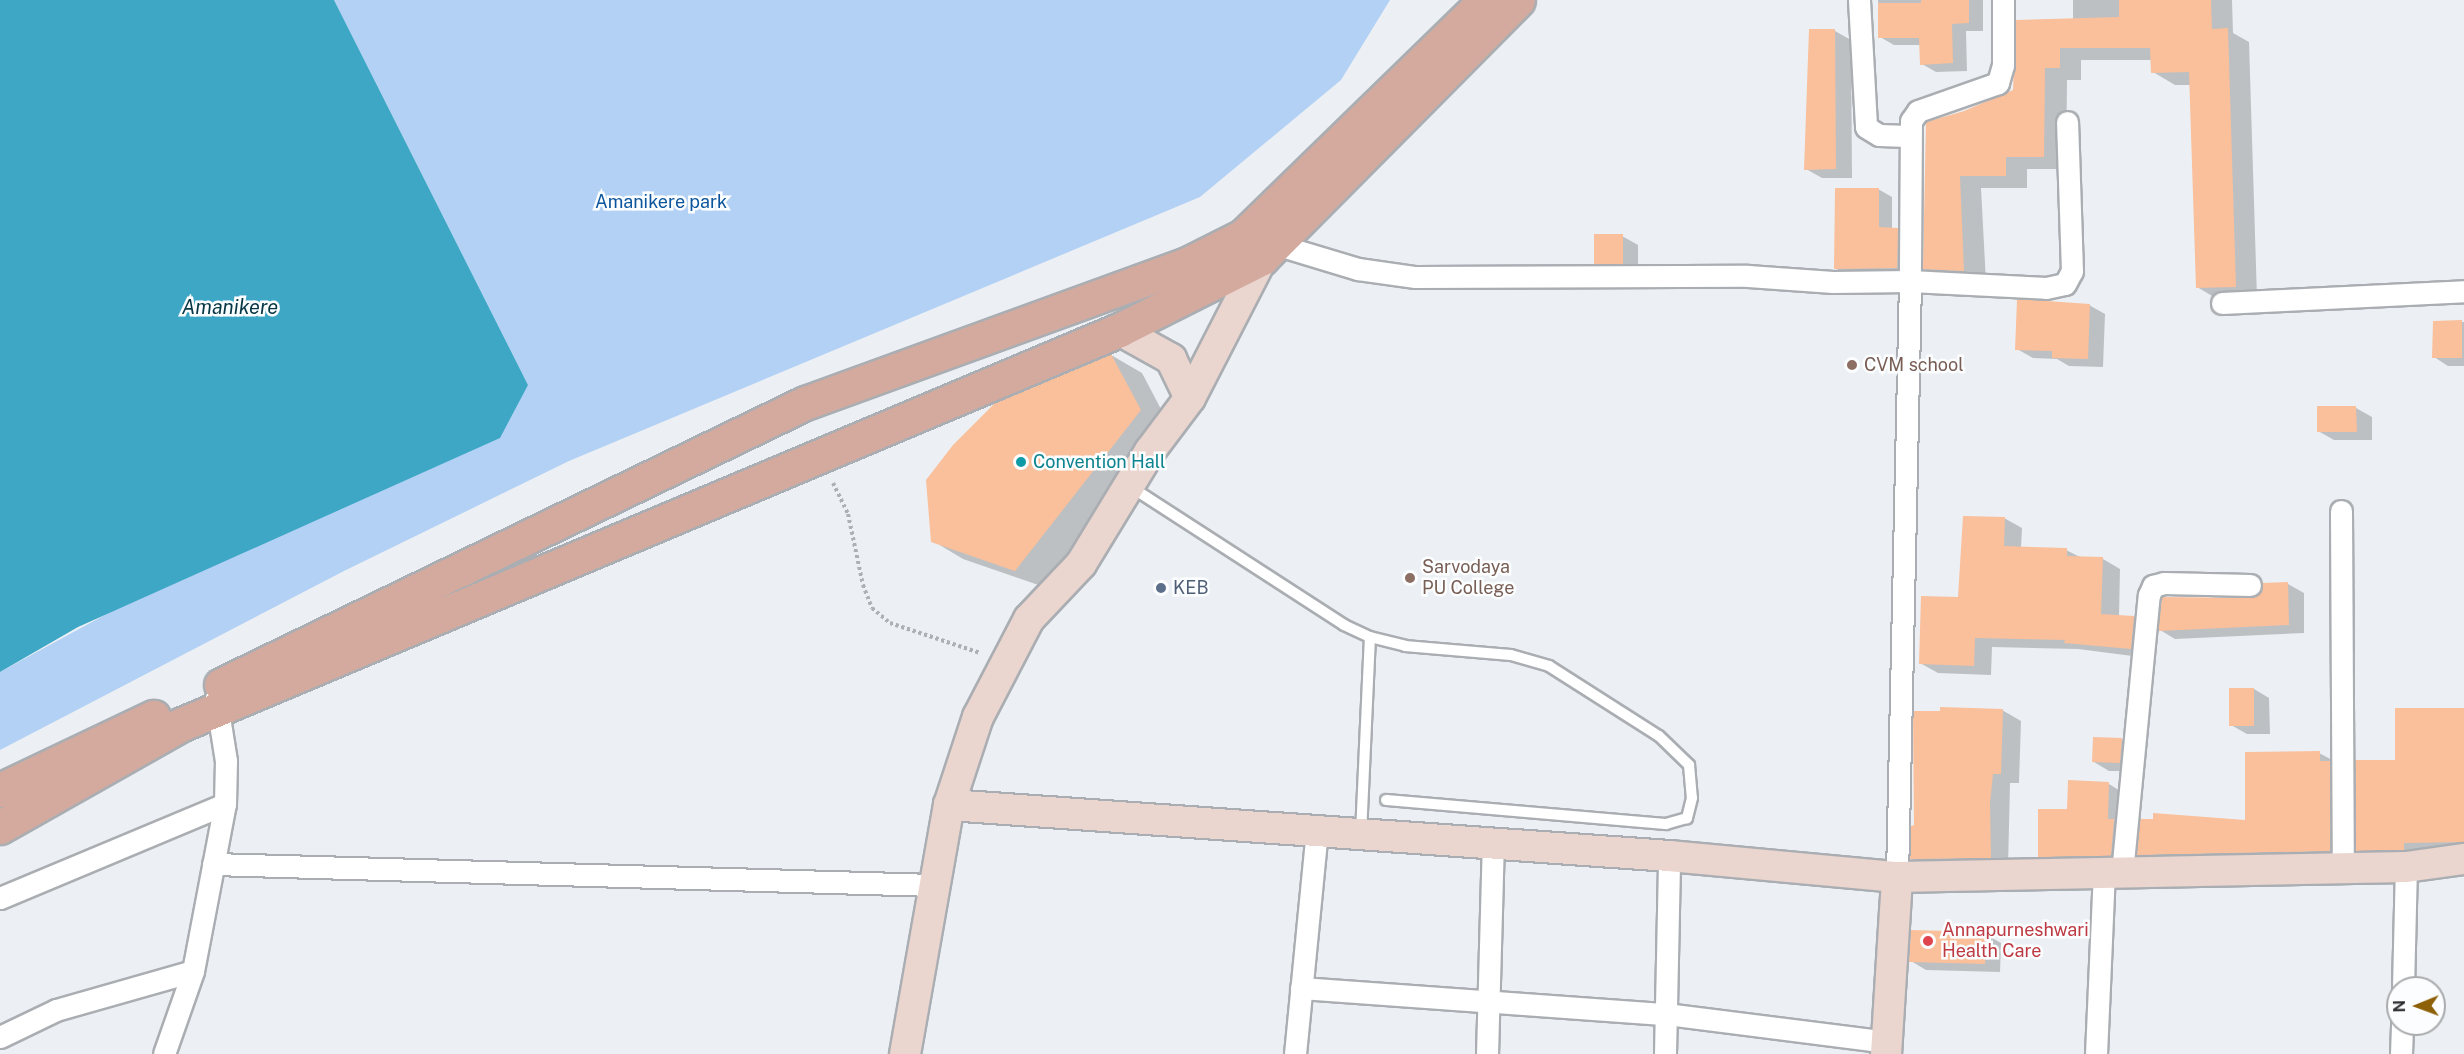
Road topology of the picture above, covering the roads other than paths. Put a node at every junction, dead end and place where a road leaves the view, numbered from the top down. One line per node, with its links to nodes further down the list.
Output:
1 (1486, 0): 7 (main road)
2 (1518, 0): 7 (main road)
3 (1859, 0): 6 (street)
4 (2003, 0): 6 (street)
5 (2067, 122): 8 (street)
6 (1908, 136): 8 (street)
7 (1265, 241): 8 (street); 11 (main road); 12 (main road); 17 (main road)
8 (1910, 281): 32 (street)
9 (2464, 291): 10 (street)
10 (2222, 303)
11 (1119, 330): 12 (main road); 17 (main road)
12 (1190, 398): 13 (main road)
13 (1130, 486): 16 (lane); 21 (main road)
14 (2341, 512): 30 (street)
15 (2250, 585): 31 (street)
16 (1371, 637): 19 (lane); 24 (lane)
17 (217, 698): 18 (main road); 20 (street); 22 (main road)
18 (0, 790)
19 (1386, 800)
20 (225, 804): 28 (street); 34 (street)
21 (949, 805): 23 (main road); 33 (main road)
22 (0, 827)
23 (1317, 830): 24 (main road); 37 (street)
24 (1361, 834): 25 (main road)
25 (1493, 845): 26 (main road); 38 (street)
26 (1669, 856): 32 (main road); 39 (street)
27 (2464, 859): 29 (main road)
28 (213, 864): 33 (street); 35 (street)
29 (2406, 867): 30 (main road); 36 (street)
30 (2343, 868): 31 (main road)
31 (2113, 873): 32 (main road); 48 (street)
32 (1898, 877): 42 (main road)
33 (935, 885): 44 (main road)
34 (0, 898)
35 (193, 971): 41 (street); 43 (street)
36 (2403, 976)
37 (1301, 988): 38 (street); 45 (street)
38 (1489, 1001): 39 (street); 46 (street)
39 (1666, 1014): 42 (street); 47 (street)
40 (2402, 1036): 49 (street)
41 (0, 1037)
42 (1886, 1048)
43 (164, 1054)
44 (905, 1054)
45 (1294, 1054)
46 (1487, 1054)
47 (1665, 1054)
48 (2096, 1054)
49 (2401, 1054)

